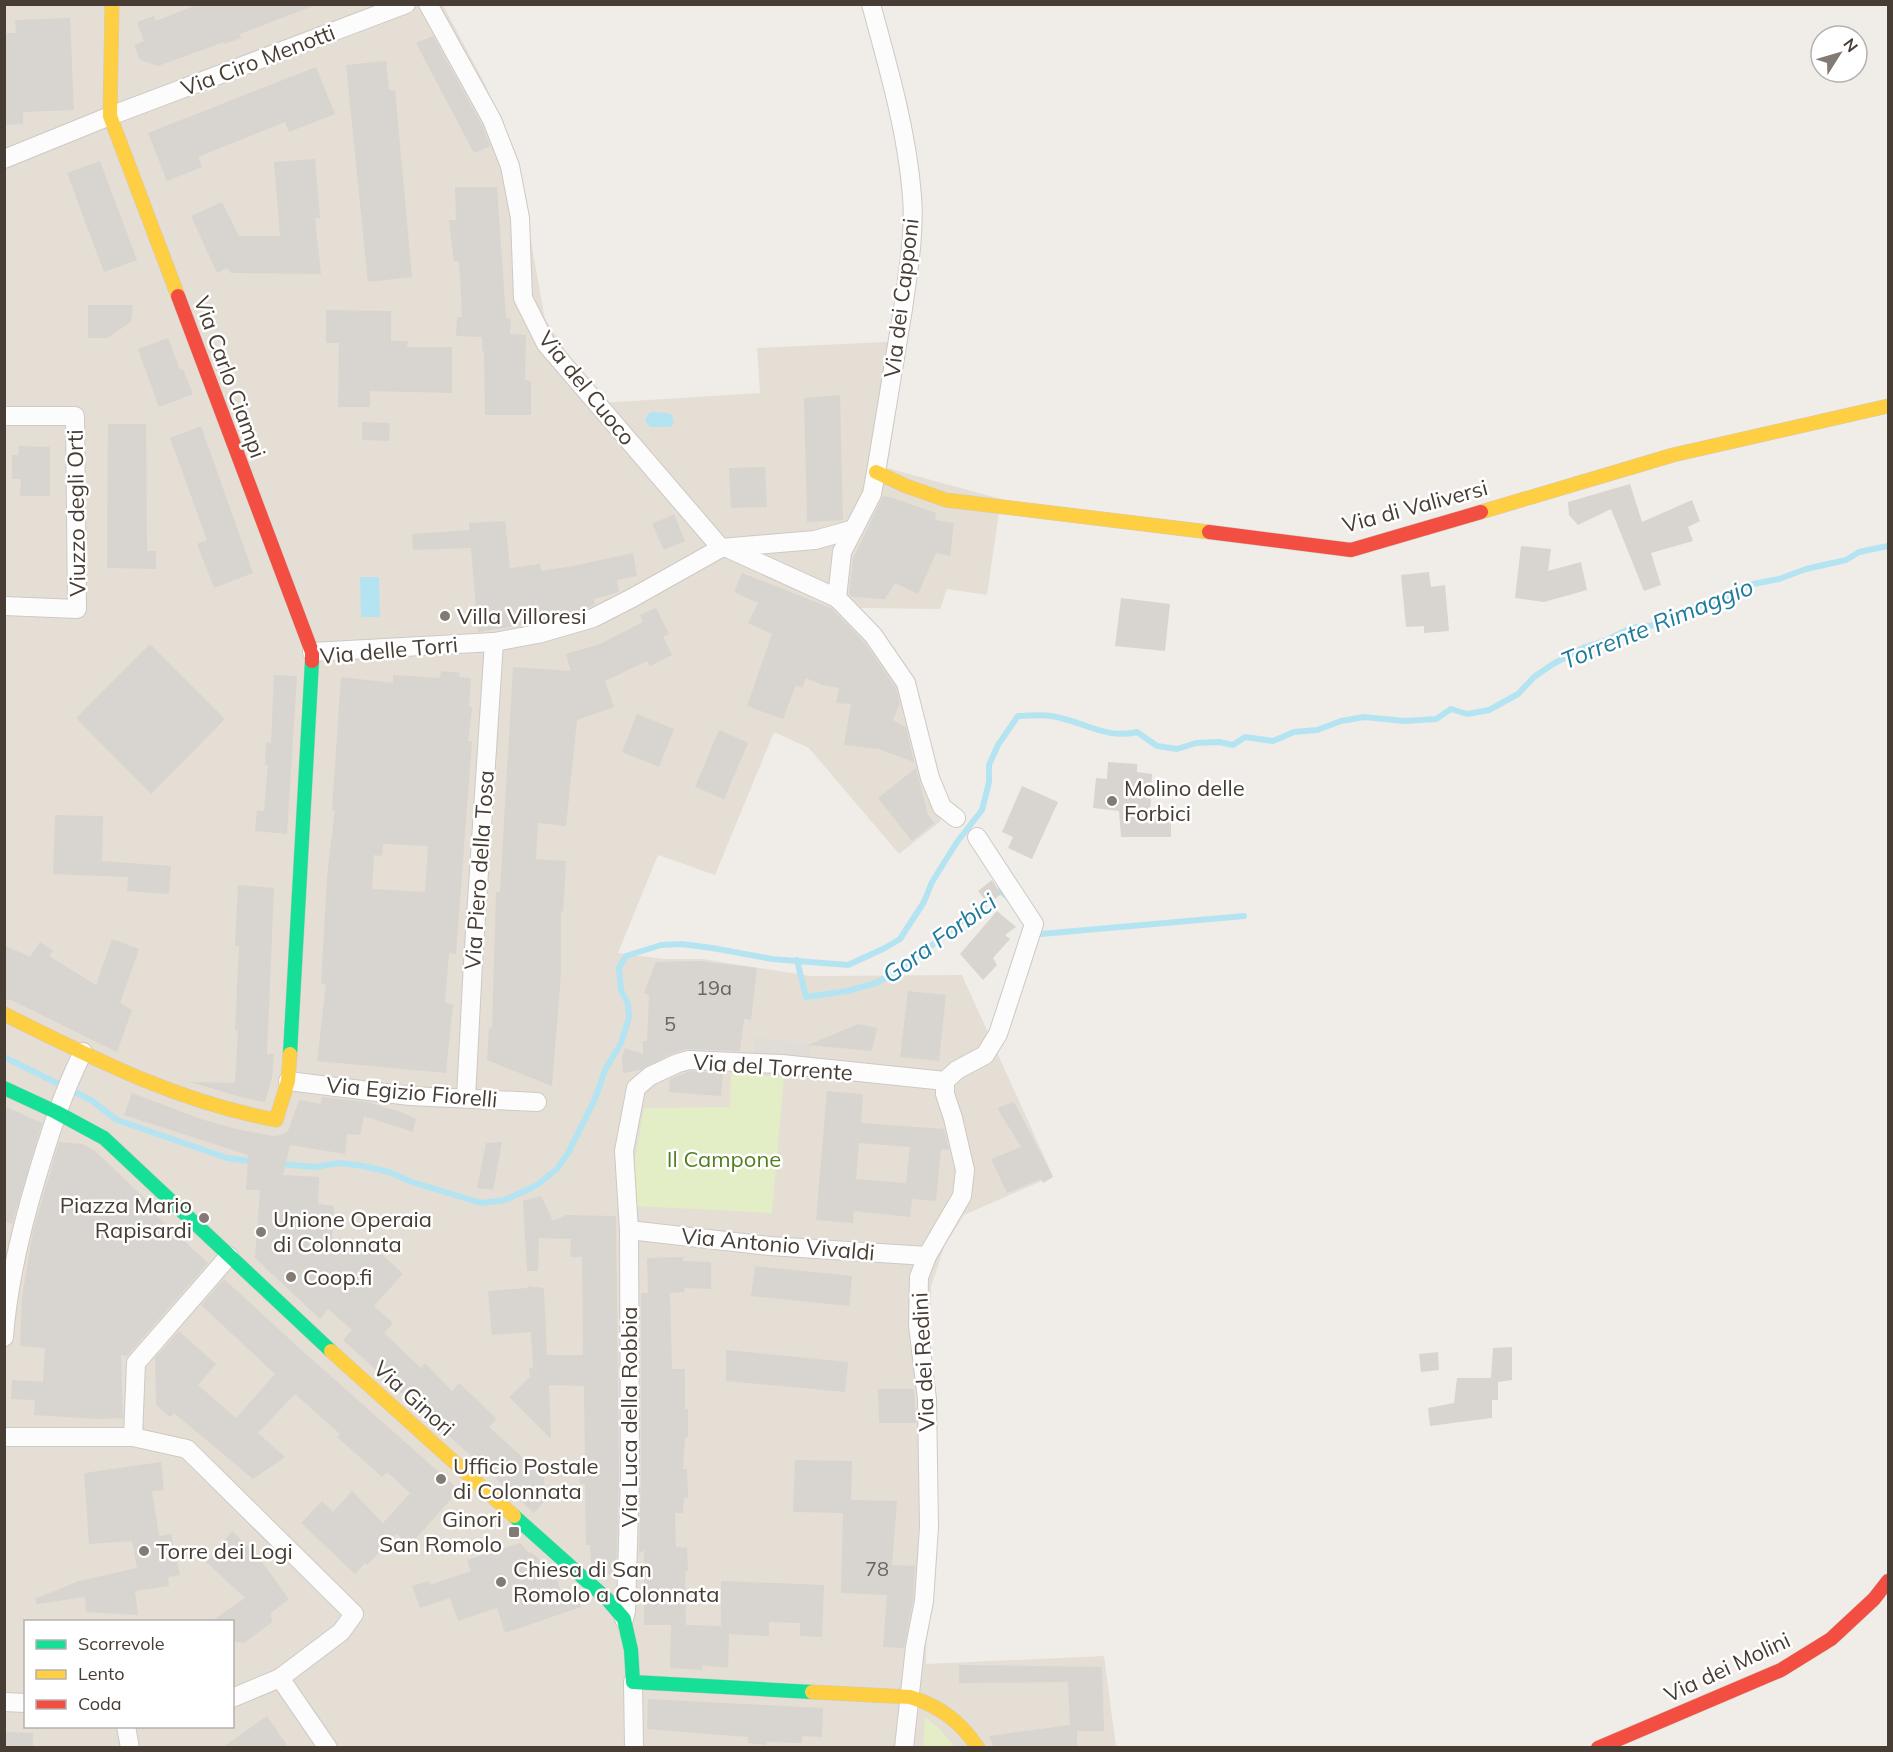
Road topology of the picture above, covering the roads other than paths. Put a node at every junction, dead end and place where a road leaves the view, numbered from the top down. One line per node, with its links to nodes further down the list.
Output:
1 (112, 4): 5 (street)
2 (406, 4): 5 (street, Via Ciro Menotti)
3 (428, 4): 11 (street, Via del Cuoco)
4 (871, 4): 9 (street, Via dei Capponi)
5 (110, 116): 6 (street, Via Ciro Menotti); 15 (street, Via Carlo Ciampi)
6 (4, 159)
7 (1888, 406): 9 (street, Via di Valiversi)
8 (4, 416): 13 (street, Viuzzo degli Orti)
9 (876, 472): 10 (street, Via dei Capponi)
10 (854, 529): 11 (street, Via delle Torri); 12 (street, Via dei Capponi)
11 (724, 548): 12 (street); 14 (street, Via delle Torri)
12 (837, 598): 16 (street)
13 (4, 606)
14 (494, 642): 15 (street, Via delle Torri); 23 (street, Via Piero della Tosa)
15 (312, 652): 20 (street, Via delle Torri)
16 (956, 818)
17 (977, 837): 21 (street)
18 (4, 1014): 19 (street)
19 (80, 1058): 20 (street, Via delle Torri); 25 (street)
20 (288, 1081): 23 (street, Via Egizio Fiorelli)
21 (945, 1081): 26 (street, Via del Torrente); 29 (street, Via dei Redini)
22 (4, 1088): 25 (street)
23 (466, 1098): 24 (street, Via Egizio Fiorelli)
24 (537, 1102)
25 (56, 1112): 28 (street); 30 (street)
26 (624, 1151): 27 (street, Via Luca della Robbia)
27 (629, 1230): 29 (street, Via Antonio Vivaldi); 34 (street, Via Luca della Robbia)
28 (230, 1256): 32 (street); 34 (street, Via Ginori)
29 (927, 1256): 38 (street, Via dei Redini)
30 (4, 1337)
31 (4, 1437): 32 (street)
32 (133, 1437): 35 (street)
33 (1888, 1581): 47 (street, Via dei Molini)
34 (624, 1619): 36 (street, Via Luca della Robbia)
35 (280, 1678): 37 (street); 43 (street)
36 (633, 1682): 38 (street); 44 (street)
37 (234, 1697)
38 (910, 1697): 45 (street, Via dei Redini); 46 (street)
39 (4, 1702): 40 (street)
40 (24, 1703)
41 (126, 1728): 42 (street)
42 (130, 1748)
43 (328, 1748)
44 (634, 1748)
45 (904, 1748)
46 (978, 1748)
47 (1598, 1748)

